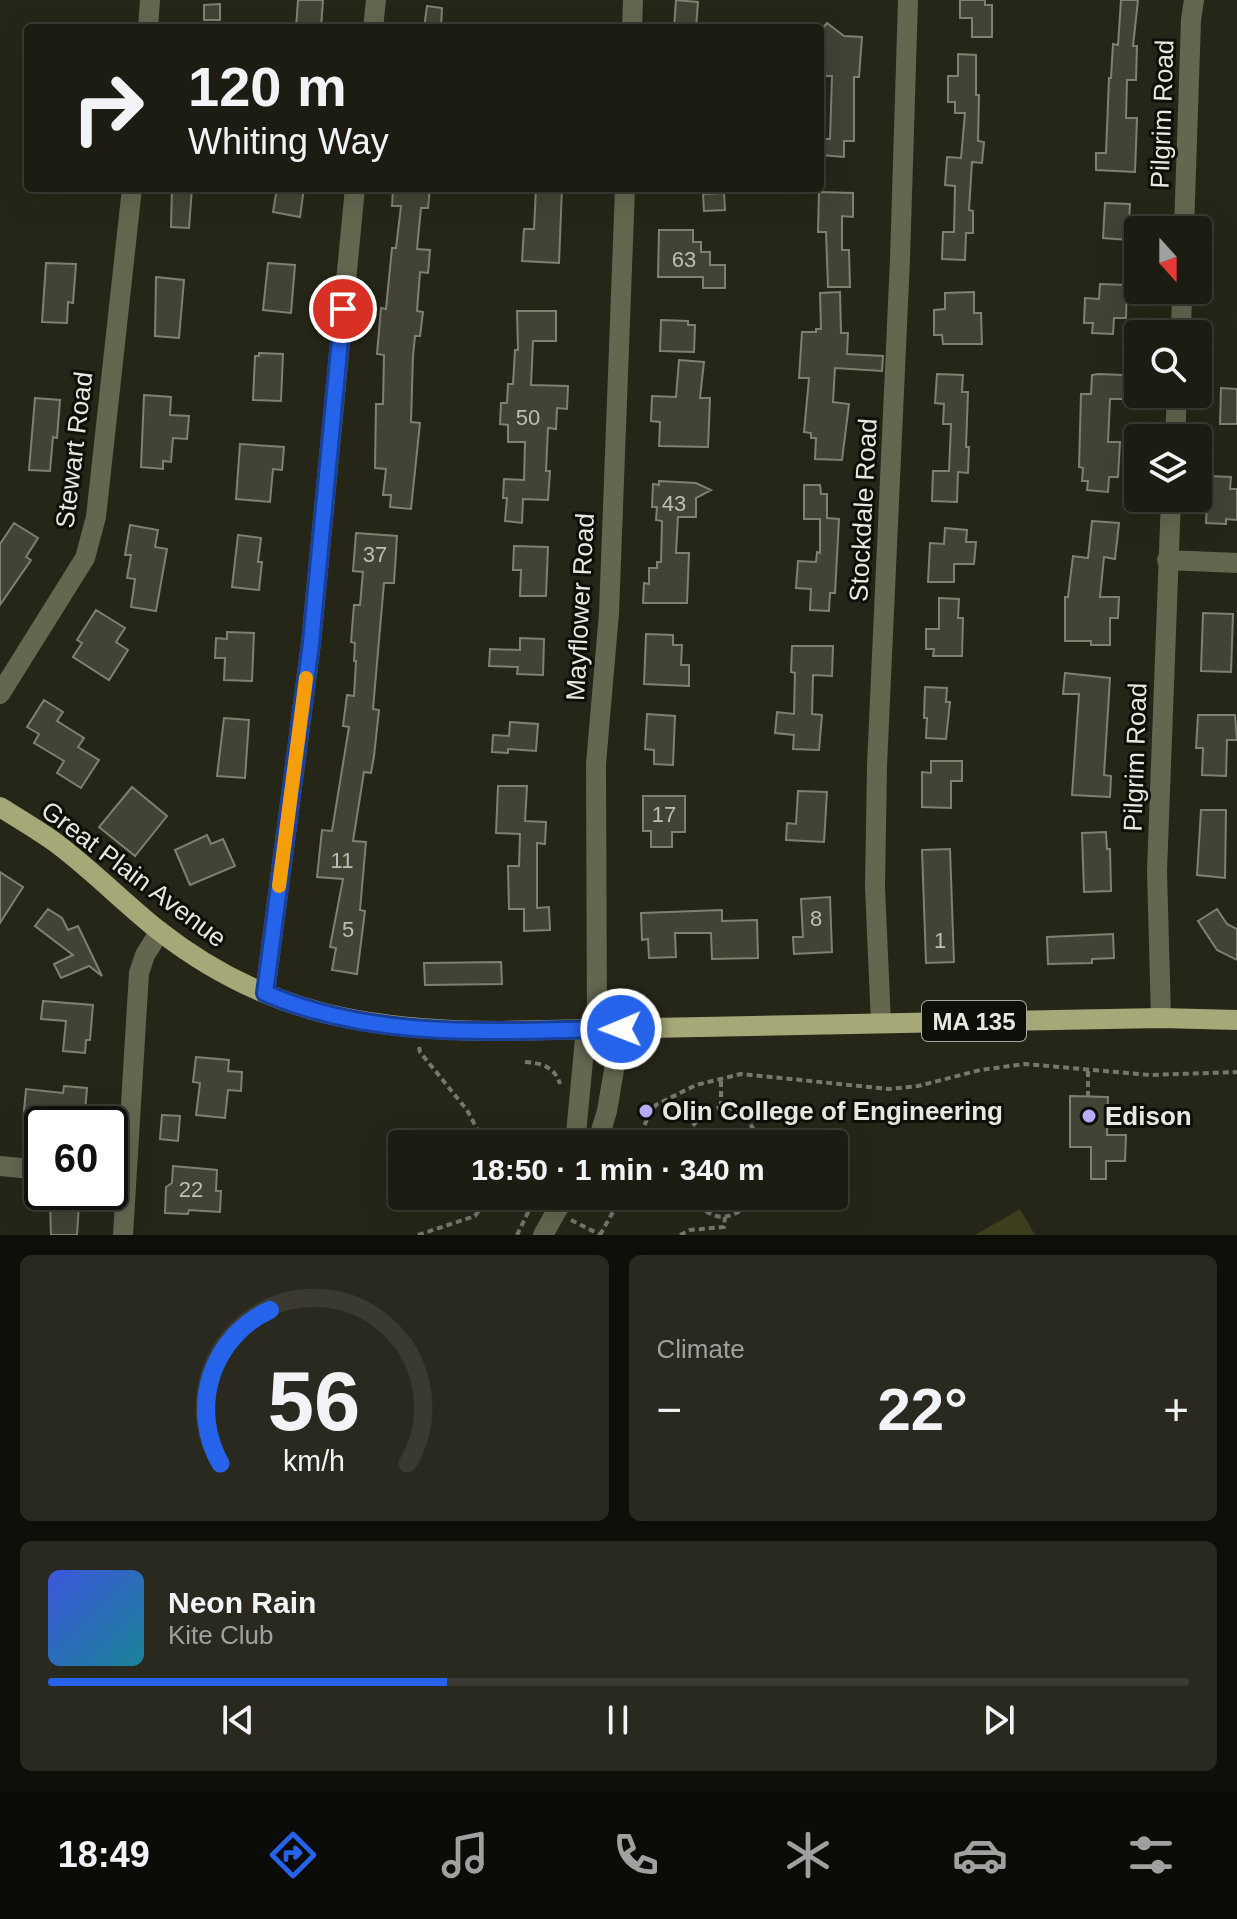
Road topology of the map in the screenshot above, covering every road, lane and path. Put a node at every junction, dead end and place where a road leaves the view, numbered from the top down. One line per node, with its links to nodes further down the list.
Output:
1 (150, 0): 6 (street)
2 (376, 0): 7 (street)
3 (633, 0): 8 (street)
4 (908, 0): 22 (street, Stockdale Road)
5 (1194, 0): 12 (street, Pilgrim Road)
6 (148, 24)
7 (373, 24)
8 (632, 24)
9 (132, 192): 16 (street, Stewart Road)
10 (355, 192): 19 (street)
11 (625, 192): 24 (street, Mayflower Road)
12 (1184, 216)
13 (1170, 512): 14 (street, Pilgrim Road)
14 (1167, 560): 15 (street); 20 (street, Pilgrim Road)
15 (1237, 563)
16 (0, 694)
17 (0, 807): 18 (main road, Great Plain Avenue / MA 135)
18 (160, 931): 19 (main road, Great Plain Avenue / MA 135); 32 (street)
19 (265, 993): 23 (main road, Great Plain Avenue / MA 135)
20 (1161, 1018): 21 (main road, Great Plain Avenue / MA 135); 22 (main road, Great Plain Avenue / MA 135)
21 (1237, 1020)
22 (881, 1023): 25 (main road, Great Plain Avenue / MA 135)
23 (416, 1029): 24 (main road, Great Plain Avenue / MA 135); 34 (path)
24 (592, 1029): 25 (main road, Great Plain Avenue / MA 135); 35 (street, Mayflower Road)
25 (621, 1029): 36 (street)
26 (525, 1062): 30 (path)
27 (1088, 1069): 28 (path); 29 (path); 31 (path)
28 (1237, 1072)
29 (721, 1078): 33 (path); 37 (path)
30 (561, 1086)
31 (1088, 1097)
32 (125, 1106)
33 (721, 1107): 38 (path); 39 (path)
34 (478, 1130)
35 (577, 1130)
36 (601, 1130)
37 (643, 1130)
38 (690, 1130)
39 (754, 1130)
40 (0, 1166): 41 (street)
41 (24, 1168)
42 (121, 1210): 51 (street)
43 (479, 1210): 52 (path)
44 (529, 1210): 53 (path)
45 (559, 1210): 54 (street)
46 (570, 1210): 55 (path)
47 (614, 1210): 55 (path)
48 (704, 1210): 50 (path)
49 (745, 1210): 50 (path)
50 (725, 1217): 56 (path)
51 (123, 1235)
52 (418, 1235)
53 (517, 1235)
54 (543, 1235)
55 (600, 1235)
56 (680, 1235)

